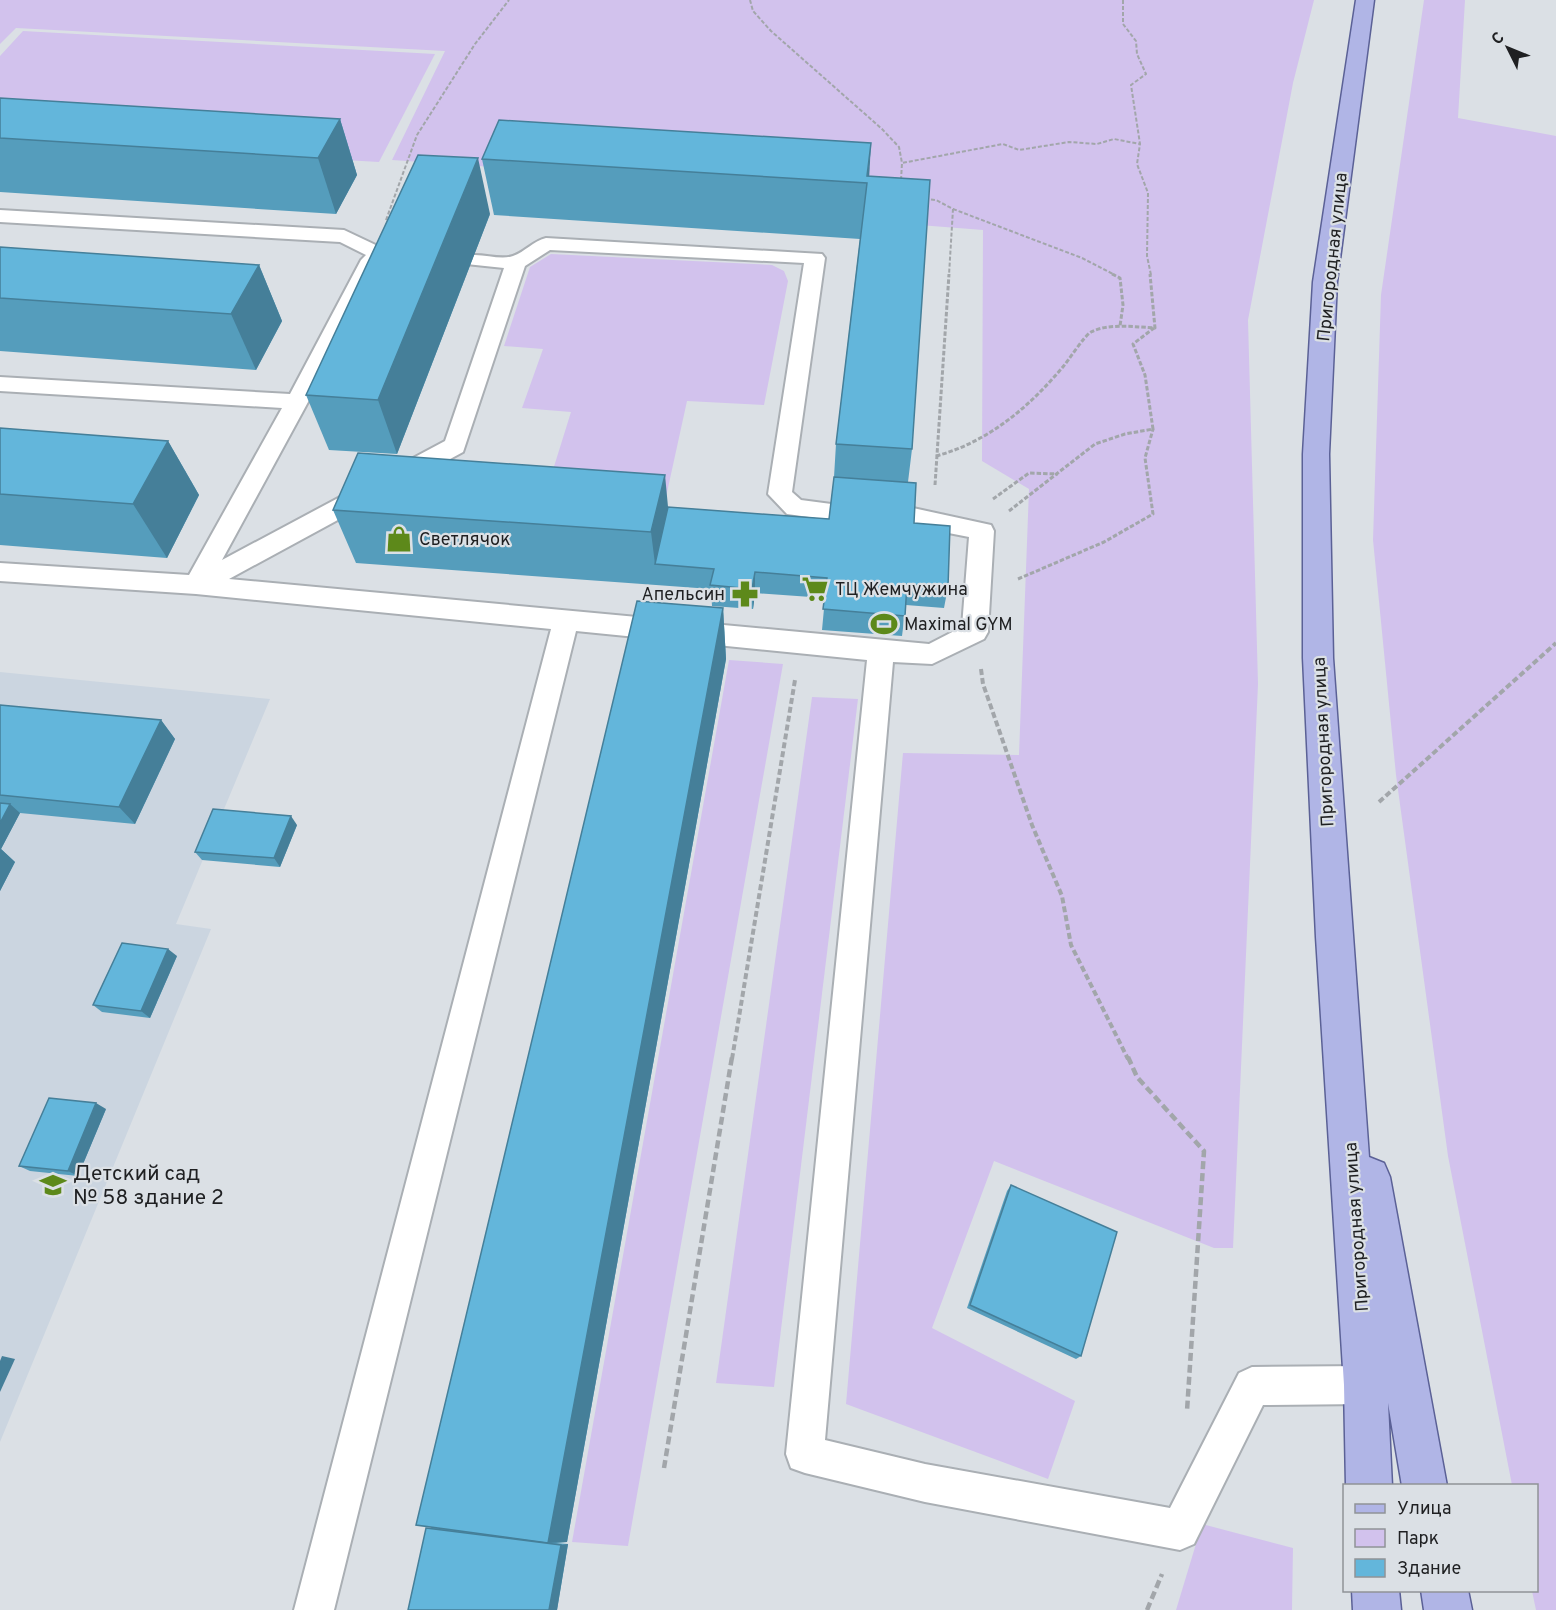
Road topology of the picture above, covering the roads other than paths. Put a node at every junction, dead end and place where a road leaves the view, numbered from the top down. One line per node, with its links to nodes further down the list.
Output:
1 (1365, 0): 13 (main road, Пригородная улица)
2 (0, 216): 6 (lane)
3 (472, 260): 4 (lane)
4 (516, 263): 7 (lane); 10 (lane)
5 (0, 384): 6 (lane)
6 (297, 402): 10 (lane)
7 (831, 511)
8 (913, 517): 12 (lane)
9 (0, 572): 10 (lane)
10 (196, 585): 11 (lane)
11 (566, 621): 12 (lane); 19 (lane)
12 (881, 651): 14 (lane)
13 (1341, 1013): 14 (main road, Пригородная улица); 16 (main road)
14 (1366, 1386): 15 (main road, Пригородная улица)
15 (1369, 1484)
16 (1425, 1484)
17 (1376, 1592): 20 (main road)
18 (1444, 1592): 21 (main road)
19 (314, 1610)
20 (1377, 1610)
21 (1448, 1610)

